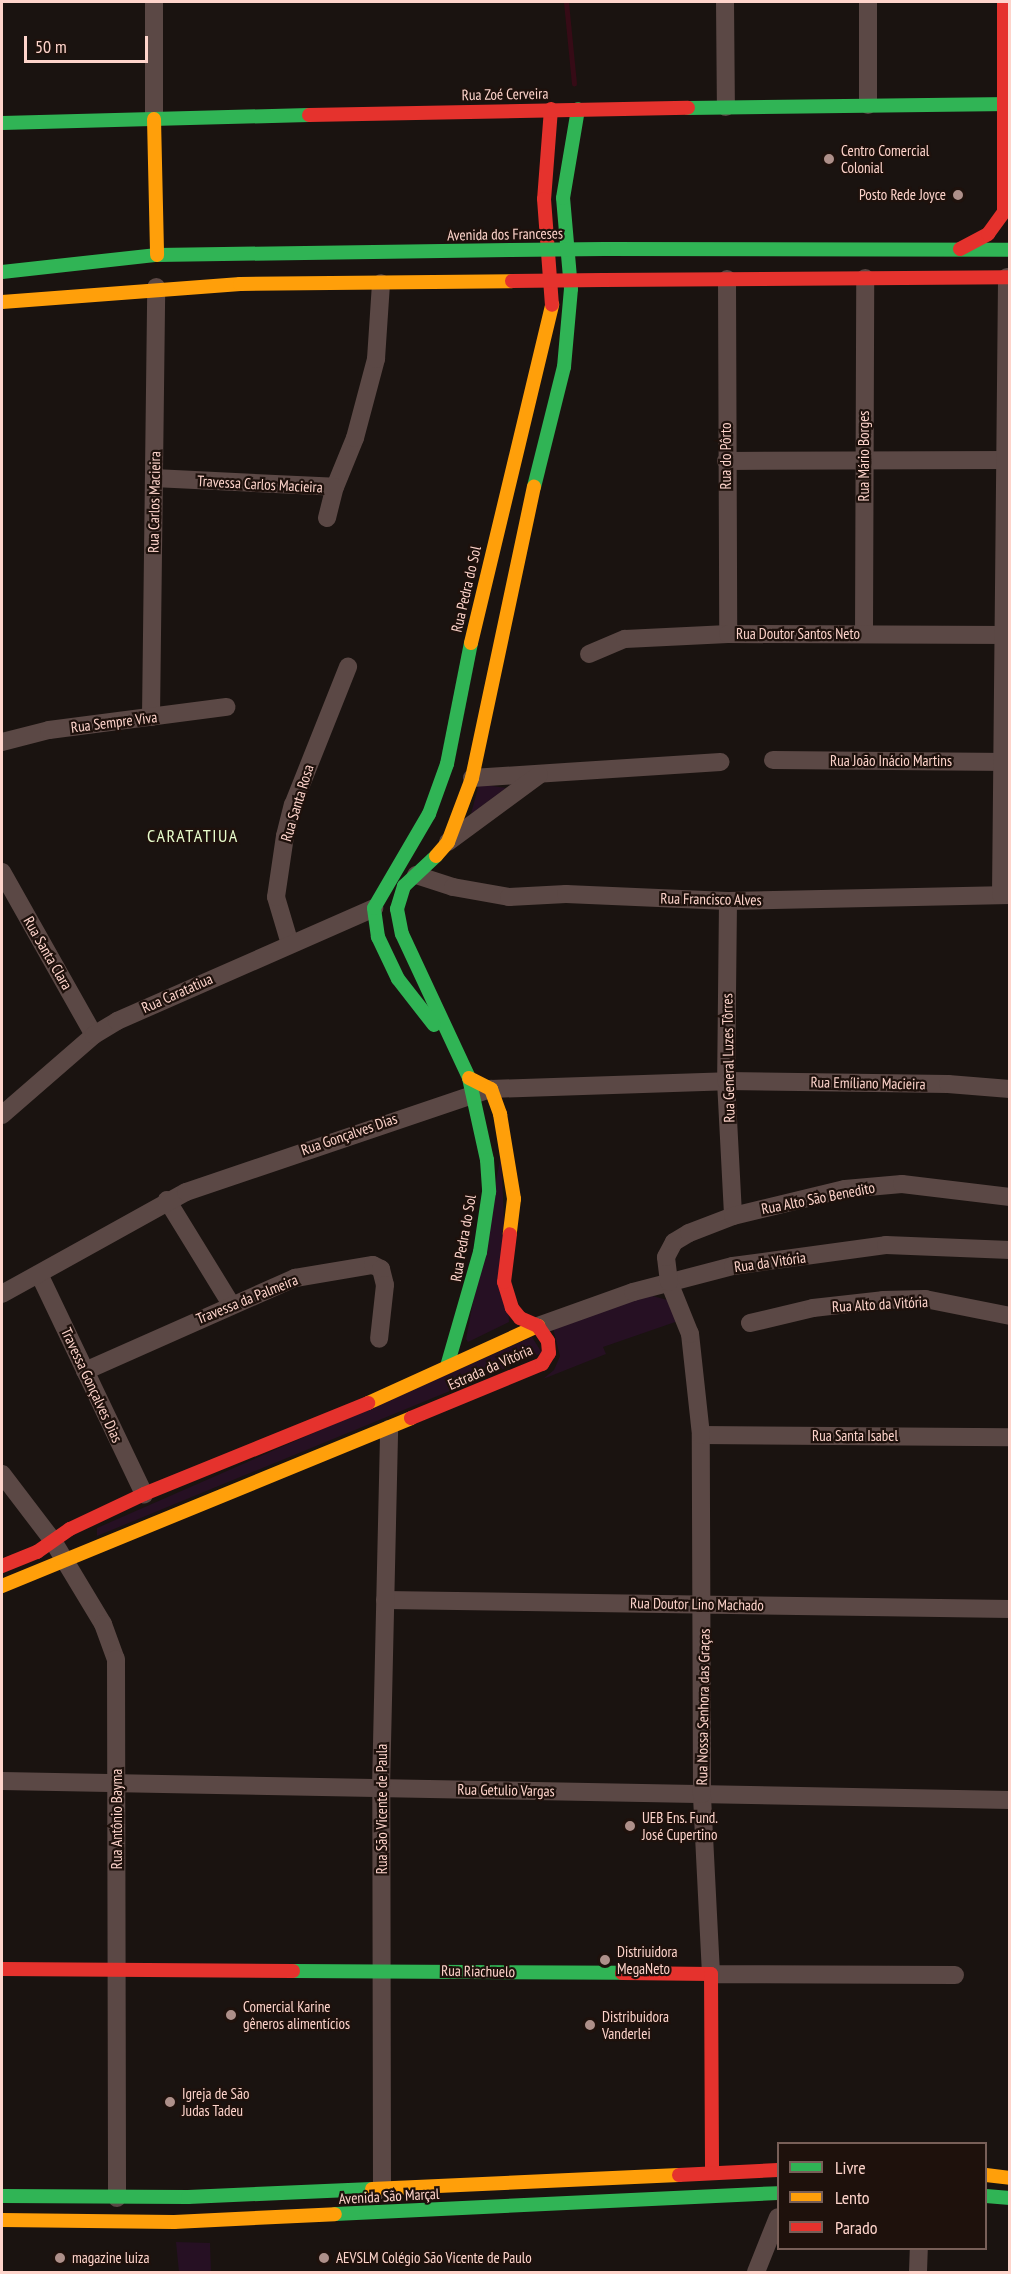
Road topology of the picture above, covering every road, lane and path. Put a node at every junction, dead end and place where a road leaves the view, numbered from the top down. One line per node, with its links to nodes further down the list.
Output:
1 (154, 2): 10 (street)
2 (725, 2): 7 (street)
3 (868, 2): 6 (street)
4 (1004, 2): 5 (street)
5 (1006, 104): 6 (street, Rua Zoé Cerveira); 12 (street)
6 (868, 105): 7 (street, Rua Zoé Cerveira)
7 (726, 107): 9 (street, Rua Zoé Cerveira)
8 (551, 109): 9 (street, Rua Zoé Cerveira); 10 (street, Rua Zoé Cerveira); 22 (street, Rua Pedra do Sol)
9 (578, 109): 28 (street)
10 (154, 119): 11 (street, Rua Zoé Cerveira); 14 (street)
11 (2, 123)
12 (960, 249): 13 (street, Avenida dos Franceses); 14 (street, Avenida dos Franceses, bridge)
13 (1010, 249)
14 (157, 255): 15 (street, Avenida dos Franceses)
15 (2, 272)
16 (1009, 277): 17 (street); 23 (street)
17 (865, 278): 18 (street); 25 (street, Rua Mário Borges)
18 (727, 279): 19 (street, bridge); 24 (street, Rua do Pôrto)
19 (381, 283): 20 (street); 27 (street, Travessa Carlos Macieira)
20 (156, 287): 21 (street); 26 (street, Rua Carlos Macieira)
21 (2, 302)
22 (516, 452): 28 (street); 46 (street, Rua Pedra do Sol)
23 (1008, 460): 25 (street); 32 (street)
24 (726, 461): 25 (street); 30 (street, Rua do Pôrto)
25 (864, 461): 31 (street, Rua Mário Borges)
26 (154, 478): 27 (street, Travessa Carlos Macieira); 36 (street, Rua Carlos Macieira)
27 (335, 487): 29 (street)
28 (532, 493): 42 (street)
29 (327, 518)
30 (728, 634): 31 (street, Rua Doutor Santos Neto); 33 (street, Rua Doutor Santos Neto)
31 (864, 634): 32 (street, Rua Doutor Santos Neto)
32 (1007, 635): 39 (street)
33 (590, 654)
34 (348, 667): 51 (street, Rua Santa Rosa)
35 (227, 707): 36 (street, Rua Sempre Viva)
36 (152, 717): 37 (street, Rua Sempre Viva)
37 (2, 742)
38 (773, 760): 39 (street, Rua João Inácio Martins)
39 (1006, 761): 48 (street)
40 (720, 762): 41 (street)
41 (539, 775): 42 (street); 43 (street)
42 (472, 778): 43 (street)
43 (448, 842): 45 (street)
44 (2, 872): 52 (street, Rua Santa Clara)
45 (416, 875): 47 (street); 49 (street, Rua Francisco Alves)
46 (390, 882): 47 (street); 50 (street, Rua Pedra do Sol)
47 (402, 890): 53 (street, Rua Pedra do Sol)
48 (1005, 895): 49 (street, Rua Francisco Alves)
49 (728, 901): 54 (street, Rua General Luzes Tôrres)
50 (374, 908): 51 (street, Rua Caratatiua); 53 (street, Rua Pedra do Sol)
51 (290, 944): 52 (street, Rua Caratatiua)
52 (94, 1035): 58 (street, Rua Caratatiua)
53 (449, 1041): 55 (street, Rua Pedra do Sol)
54 (726, 1081): 56 (street, Rua Gonçalves Dias); 57 (street, Rua Emíliano Macieira); 61 (street, Rua General Luzes Tôrres)
55 (469, 1086): 56 (street, Rua Gonçalves Dias); 60 (street, Rua Gonçalves Dias); 71 (street, Rua Pedra do Sol)
56 (491, 1089): 69 (street)
57 (1010, 1089)
58 (2, 1115)
59 (1010, 1197): 61 (street, Rua Alto São Benedito)
60 (167, 1200): 63 (street, Rua Gonçalves Dias); 66 (street)
61 (733, 1216): 64 (street, Rua Alto São Benedito)
62 (1010, 1250): 64 (street, Rua da Vitória)
63 (40, 1276): 65 (street, Rua Gonçalves Dias); 72 (street, Travessa Gonçalves Dias)
64 (669, 1282): 69 (street, Rua da Vitória); 74 (street, Rua Nossa Senhora das Graças)
65 (2, 1294)
66 (231, 1304): 70 (street, Travessa da Palmeira); 72 (street, Travessa da Palmeira)
67 (1010, 1316): 68 (street, Rua Alto da Vitória)
68 (750, 1323)
69 (538, 1326): 71 (street, Estrada da Vitória); 73 (street, Estrada da Vitória)
70 (380, 1340)
71 (447, 1366): 77 (street, Estrada da Vitória)
72 (86, 1371): 77 (street, Travessa Gonçalves Dias)
73 (389, 1429): 79 (street, Estrada da Vitória); 82 (street, Rua São Vicente de Paula)
74 (701, 1435): 75 (street, Rua Santa Isabel); 83 (street, Rua Nossa Senhora das Graças)
75 (1010, 1437)
76 (2, 1474): 78 (street, Rua Antônio Bayma)
77 (144, 1494): 78 (street, Estrada da Vitória)
78 (53, 1541): 79 (street, Rua Antônio Bayma); 80 (street, Estrada da Vitória)
79 (65, 1562): 81 (street, Estrada da Vitória); 86 (street, Rua Antônio Bayma)
80 (2, 1566)
81 (2, 1586)
82 (385, 1600): 83 (street, Rua Doutor Lino Machado); 87 (street, Rua São Vicente de Paula)
83 (704, 1604): 84 (street, Rua Doutor Lino Machado); 88 (street, Rua Nossa Senhora das Graças)
84 (1010, 1609)
85 (2, 1781): 86 (street, Rua Getulio Vargas)
86 (117, 1783): 87 (street, Rua Getulio Vargas); 91 (street, Rua Antônio Bayma)
87 (381, 1788): 88 (street, Rua Getulio Vargas); 92 (street, Rua São Vicente de Paula)
88 (702, 1794): 89 (street, Rua Getulio Vargas); 93 (street, Rua Nossa Senhora das Graças)
89 (1010, 1800)
90 (2, 1969): 91 (street, Rua Riachuelo)
91 (117, 1970): 92 (street, Rua Riachuelo); 103 (street, Rua Antônio Bayma)
92 (382, 1970): 93 (street, Rua Riachuelo); 99 (street, Rua São Vicente de Paula)
93 (711, 1974): 94 (street, Rua Riachuelo); 96 (street, Rua Nossa Senhora das Graças)
94 (955, 1975)
95 (777, 2170): 96 (street, Avenida São Marçal)
96 (712, 2173): 99 (street, Avenida São Marçal)
97 (987, 2175): 98 (street)
98 (1010, 2178)
99 (382, 2190): 103 (street, Avenida São Marçal)
100 (777, 2193): 105 (street, Avenida São Marçal)
101 (2, 2196): 103 (street, Avenida São Marçal)
102 (987, 2196): 104 (street)
103 (117, 2198)
104 (1010, 2198)
105 (2, 2220)
106 (777, 2220): 108 (street)
107 (919, 2250): 109 (street)
108 (756, 2272)
109 (918, 2272)

